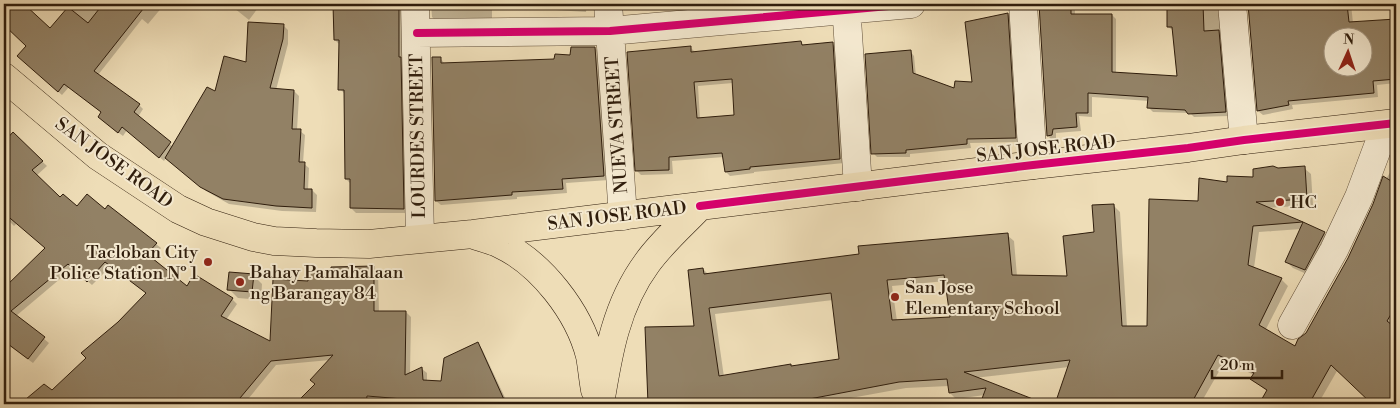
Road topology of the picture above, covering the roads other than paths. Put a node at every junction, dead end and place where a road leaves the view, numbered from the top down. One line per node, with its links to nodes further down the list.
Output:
1 (416, 4): 8 (street, LOURDES STREET)
2 (608, 4): 7 (street, NUEVA STREET)
3 (912, 4): 6 (street)
4 (1022, 4): 12 (street)
5 (1232, 4): 11 (street)
6 (846, 7): 7 (street); 13 (street)
7 (610, 31): 8 (street); 15 (street, NUEVA STREET)
8 (417, 33): 17 (street, LOURDES STREET)
9 (4, 77): 17 (main road, SAN JOSE ROAD)
10 (1391, 124): 11 (main road, SAN JOSE ROAD); 18 (street)
11 (1244, 140): 12 (main road, SAN JOSE ROAD)
12 (1034, 165): 13 (main road, SAN JOSE ROAD)
13 (858, 187): 14 (main road, SAN JOSE ROAD)
14 (700, 206): 15 (main road, SAN JOSE ROAD); 19 (main road)
15 (622, 216): 16 (main road, SAN JOSE ROAD)
16 (473, 234): 17 (main road, SAN JOSE ROAD); 19 (main road)
17 (420, 238)
18 (1292, 325)
19 (599, 404)

